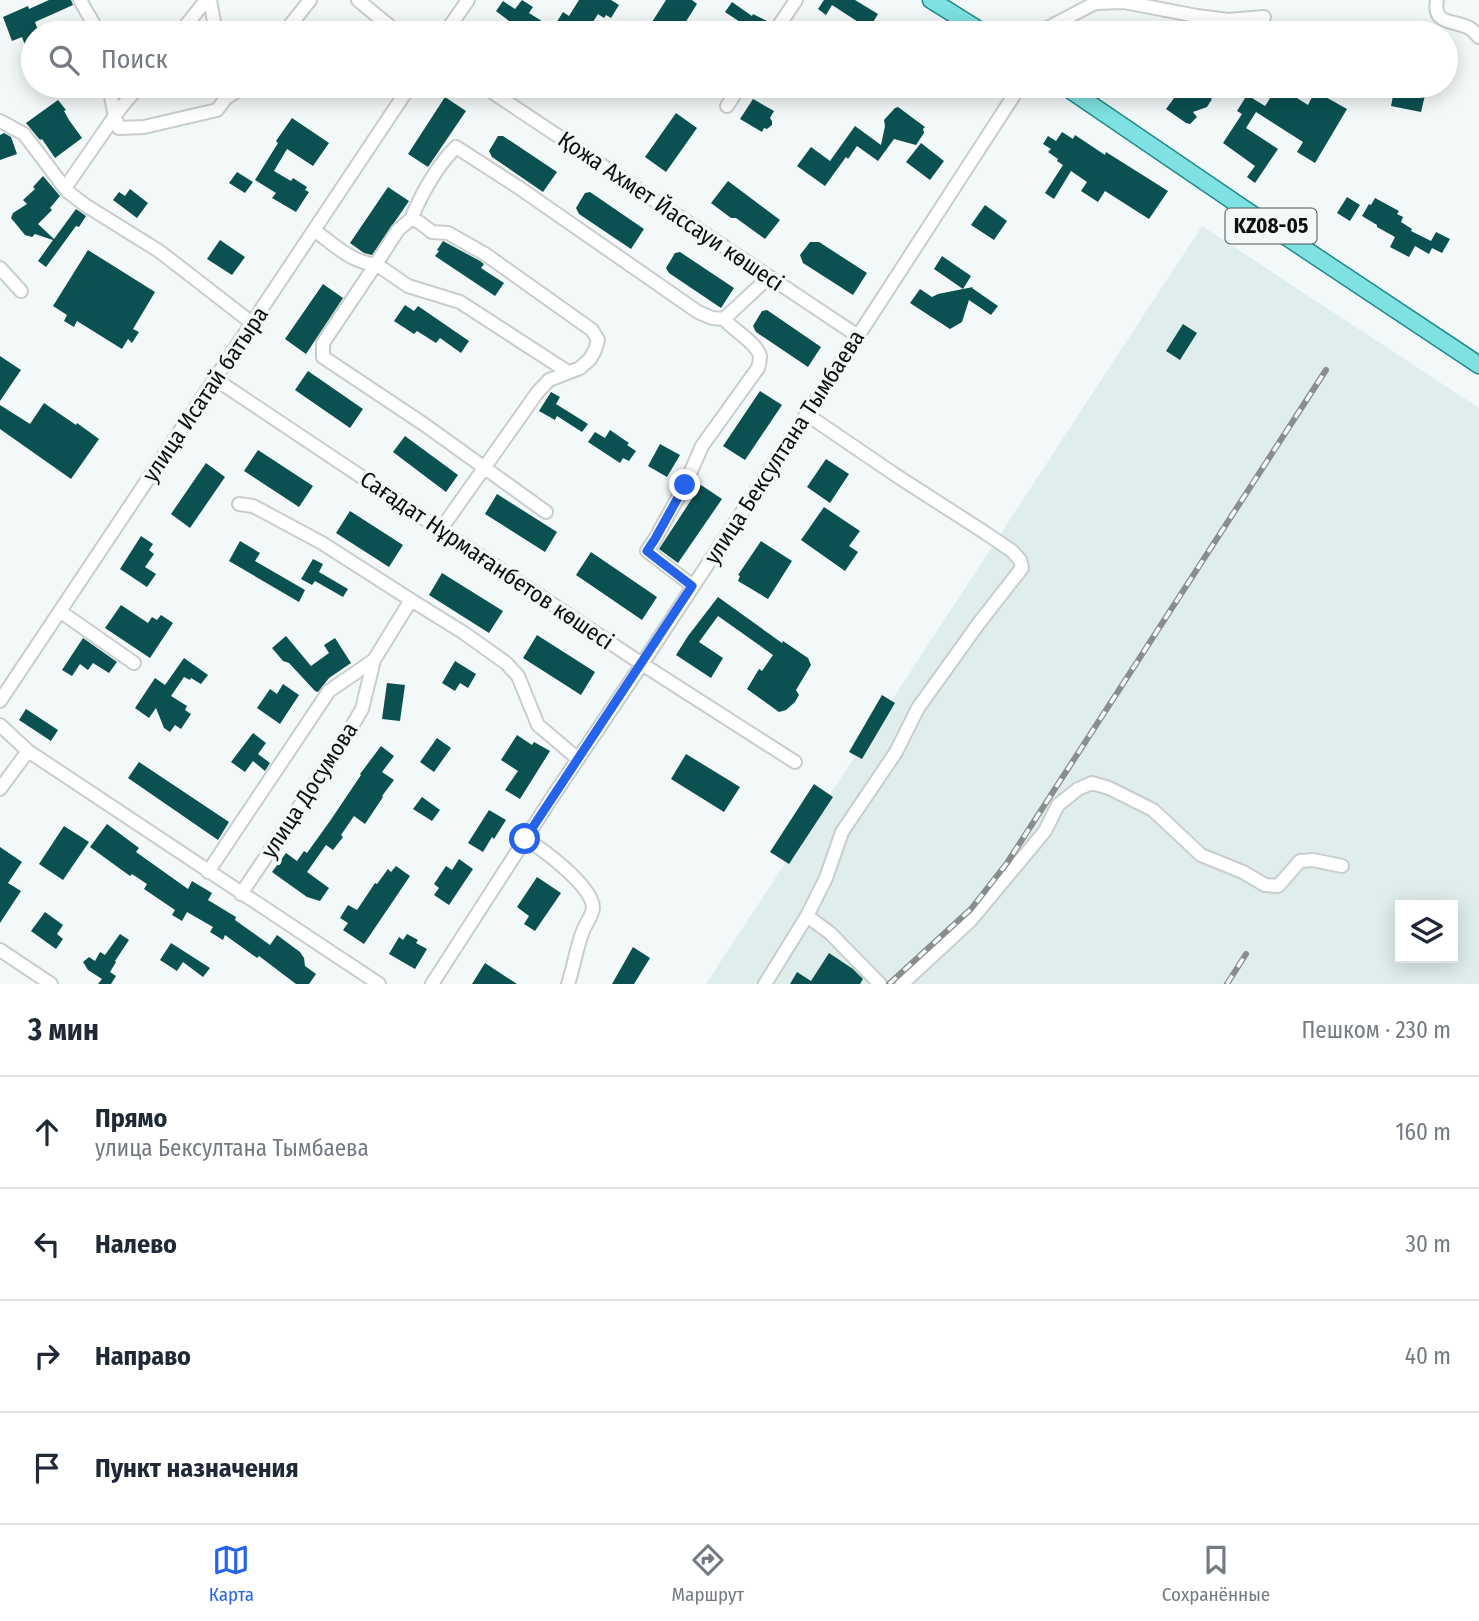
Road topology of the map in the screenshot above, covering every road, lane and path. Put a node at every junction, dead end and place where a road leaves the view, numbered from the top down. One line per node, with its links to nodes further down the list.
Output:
1 (80, 0): 10 (street)
2 (208, 0): 11 (street); 12 (street)
3 (310, 0): 13 (street)
4 (358, 0): 14 (street)
5 (468, 0): 15 (street)
6 (796, 0): 16 (street)
7 (931, 0): 17 (main road)
8 (1437, 0): 19 (street)
9 (1264, 17): 18 (street)
10 (91, 21)
11 (190, 21)
12 (213, 21)
13 (293, 21)
14 (383, 21)
15 (453, 21)
16 (782, 21)
17 (965, 21)
18 (1061, 21)
19 (1445, 21)
20 (1458, 25): 21 (street)
21 (1479, 37)
22 (111, 98): 31 (street)
23 (130, 98): 31 (street)
24 (223, 98): 31 (street)
25 (402, 98): 35 (street, улица Исатай батыра)
26 (501, 98): 38 (street, Қожа Ахмет Йассауи көшесі)
27 (732, 98): 30 (street)
28 (1012, 98): 42 (street, улица Бексултана Тымбаева)
29 (1082, 98): 43 (main road, KZ08-05)
30 (727, 106)
31 (115, 117): 33 (street)
32 (0, 121): 33 (street)
33 (65, 188): 41 (street)
34 (411, 219): 36 (street); 40 (street); 44 (street)
35 (314, 230): 36 (street); 41 (street, улица Исатай батыра)
36 (376, 264): 44 (street); 47 (street)
37 (0, 268): 39 (street)
38 (769, 277): 40 (street); 42 (street, Қожа Ахмет Йассауи көшесі)
39 (21, 290)
40 (724, 319): 51 (street)
41 (252, 323): 45 (street, улица Исатай батыра)
42 (858, 336): 46 (street, улица Бексултана Тымбаева)
43 (1477, 361)
44 (568, 372): 47 (street)
45 (215, 379): 50 (street, Сағадат Нұрмағанбетов көшесі); 53 (street, улица Исатай батыра)
46 (806, 414): 51 (street, улица Бексултана Тымбаева); 67 (street)
47 (485, 468): 49 (street); 50 (street)
48 (239, 504): 52 (street)
49 (546, 512)
50 (441, 529): 56 (street, Сағадат Нұрмағанбетов көшесі)
51 (692, 586): 56 (street, улица Бексултана Тымбаева)
52 (411, 600): 54 (street); 60 (street)
53 (61, 612): 55 (street); 57 (street, улица Исатай батыра)
54 (374, 660): 65 (street, улица Досумова); 66 (street, улица Досумова)
55 (134, 663)
56 (642, 664): 60 (street, улица Бексултана Тымбаева); 61 (street, Сағадат Нұрмағанбетов көшесі)
57 (0, 701)
58 (0, 725): 59 (street)
59 (28, 751): 62 (street); 65 (street)
60 (578, 759): 63 (street, улица Бексултана Тымбаева)
61 (796, 762)
62 (0, 789)
63 (525, 839): 71 (street, улица Бексултана Тымбаева); 72 (street)
64 (1342, 866): 75 (street)
65 (208, 872): 66 (street)
66 (241, 894): 70 (street)
67 (807, 916): 73 (street); 74 (street)
68 (0, 950): 69 (street)
69 (51, 984)
70 (379, 984)
71 (432, 984)
72 (568, 984)
73 (765, 984)
74 (880, 984)
75 (902, 984)

